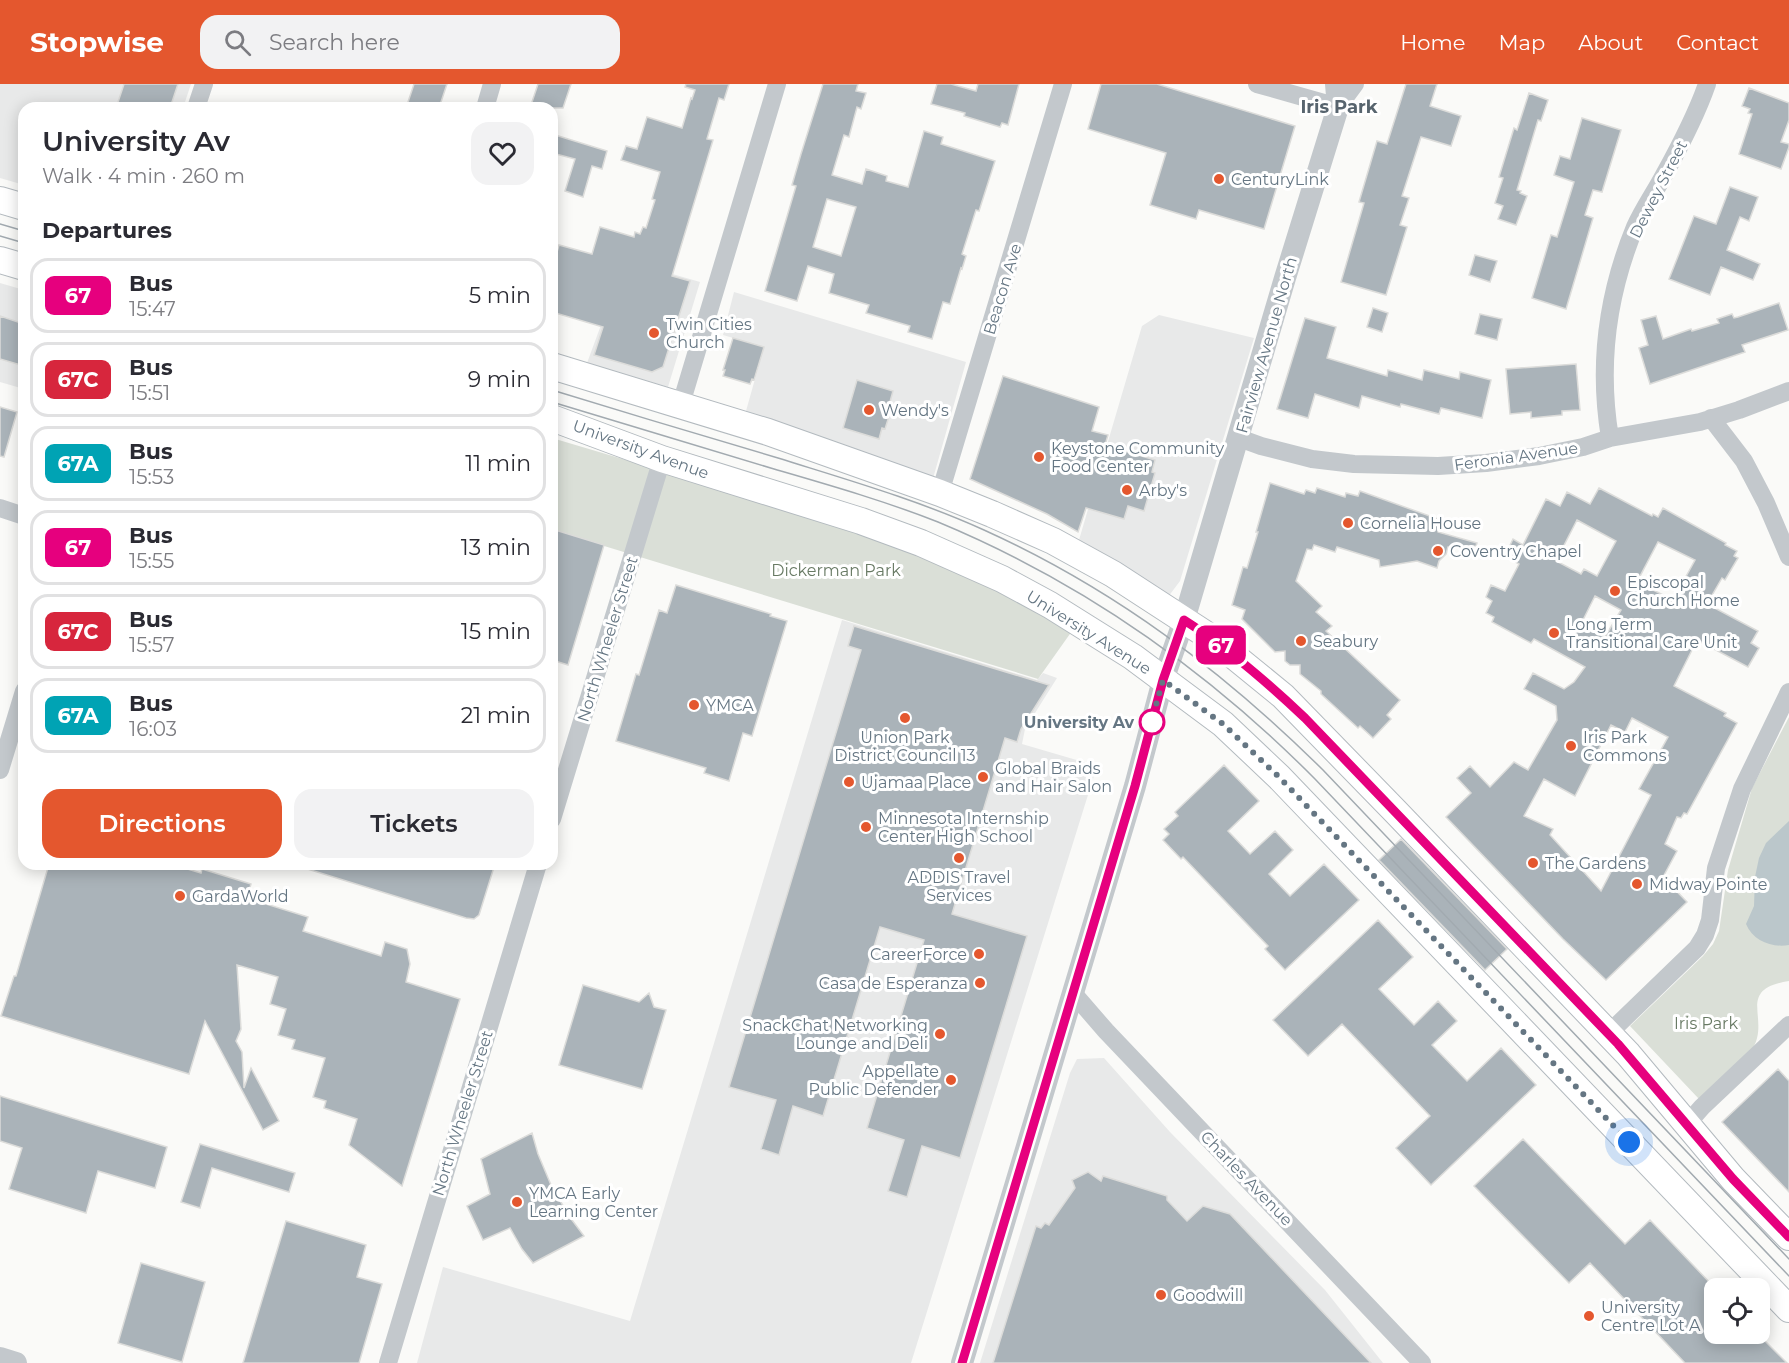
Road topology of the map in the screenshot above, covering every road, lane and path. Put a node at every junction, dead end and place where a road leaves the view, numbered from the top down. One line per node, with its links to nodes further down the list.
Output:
1 (204, 84): 9 (street)
2 (492, 84): 10 (street)
3 (777, 84): 18 (street)
4 (1063, 84): 24 (street, Beacon Ave)
5 (1257, 84): 11 (street)
6 (1336, 84): 11 (street, Fairview Avenue North)
7 (1355, 84): 11 (street)
8 (1707, 84): 22 (street, Dewey Street)
9 (198, 102)
10 (487, 102)
11 (1338, 107): 21 (street, Fairview Avenue North)
12 (0, 200): 13 (main road)
13 (18, 205)
14 (0, 260): 15 (main road)
15 (18, 265)
16 (558, 368): 18 (main road)
17 (1789, 391): 19 (street, Feronia Avenue)
18 (681, 404): 24 (main road)
19 (1711, 418): 22 (street, Feronia Avenue); 27 (street)
20 (558, 420): 23 (main road, University Avenue)
21 (1239, 438): 22 (street, Feronia Avenue); 28 (street, Fairview Avenue North)
22 (1610, 438)
23 (662, 459): 29 (main road, University Avenue); 33 (street, North Wheeler Street)
24 (940, 493): 28 (main road)
25 (0, 508): 26 (street)
26 (18, 514)
27 (1789, 557)
28 (1184, 620): 29 (street, Fairview Avenue North); 37 (main road)
29 (1163, 680): 35 (street, Fairview Avenue North); 40 (main road, University Avenue)
30 (1789, 692): 37 (street)
31 (18, 711): 32 (street)
32 (0, 770)
33 (558, 799)
34 (536, 870): 43 (street, North Wheeler Street)
35 (1073, 993): 44 (street, Fairview Avenue North); 45 (street, Charles Avenue)
36 (1789, 1025): 38 (street)
37 (1609, 1033): 38 (main road)
38 (1687, 1124): 39 (main road)
39 (1789, 1237)
40 (1789, 1309)
41 (0, 1358): 42 (street)
42 (16, 1363)
43 (388, 1363)
44 (962, 1363)
45 (1422, 1363)

